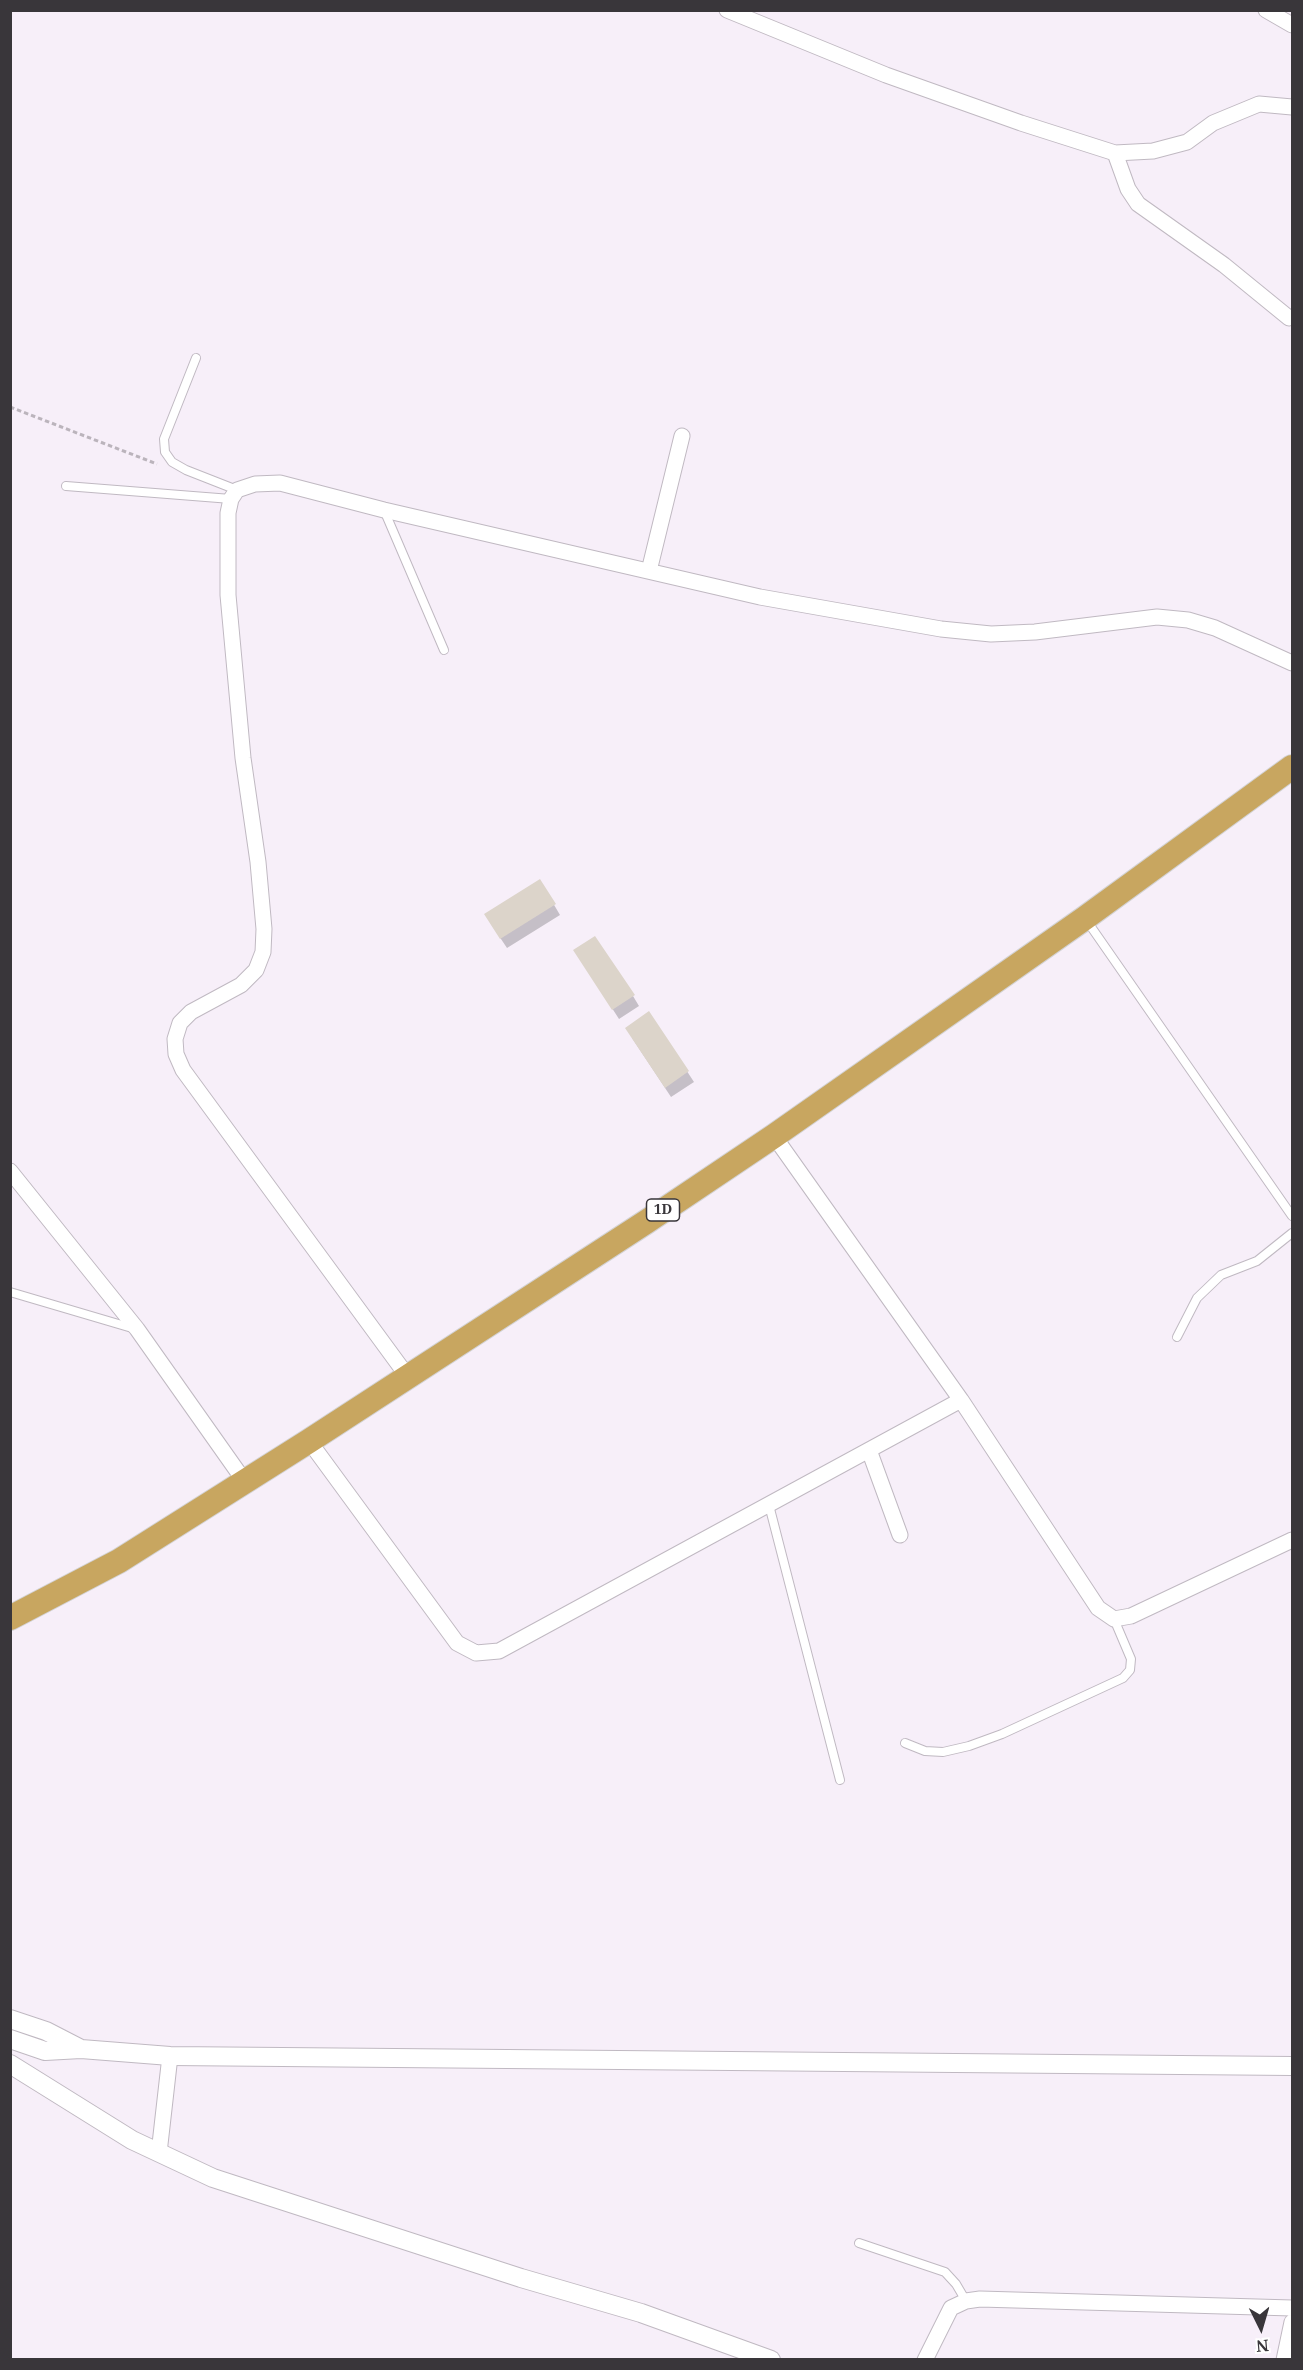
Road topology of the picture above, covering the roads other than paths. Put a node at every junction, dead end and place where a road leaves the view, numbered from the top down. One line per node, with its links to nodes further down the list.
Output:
1 (727, 10): 5 (street)
2 (1266, 10): 3 (street)
3 (1293, 25)
4 (1293, 107): 5 (street)
5 (1115, 153): 6 (street)
6 (1289, 318)
7 (196, 358): 10 (lane)
8 (682, 436): 12 (street)
9 (66, 486): 10 (lane)
10 (234, 494): 11 (street); 24 (street)
11 (384, 510): 12 (street); 13 (lane)
12 (649, 572): 14 (street)
13 (444, 650)
14 (1293, 663)
15 (1293, 767): 16 (highway, 1D)
16 (1085, 918): 17 (highway, 1D); 19 (lane)
17 (774, 1136): 24 (highway, 1D); 25 (street)
18 (10, 1171): 22 (street)
19 (1293, 1216)
20 (1293, 1233): 23 (lane)
21 (10, 1292): 22 (lane)
22 (137, 1329): 28 (street)
23 (1177, 1337)
24 (408, 1377): 26 (highway, 1D)
25 (961, 1400): 27 (street); 33 (street)
26 (309, 1441): 28 (highway, 1D); 29 (street)
27 (868, 1450): 29 (street); 30 (street)
28 (245, 1482): 32 (highway, 1D)
29 (769, 1504): 35 (lane)
30 (900, 1535)
31 (1293, 1540): 33 (street)
32 (10, 1618)
33 (1114, 1619): 34 (lane)
34 (905, 1743)
35 (840, 1780)
36 (10, 2019): 38 (street)
37 (10, 2039): 38 (street)
38 (81, 2049): 39 (street)
39 (170, 2056): 41 (street); 42 (street)
40 (10, 2064): 42 (street)
41 (1293, 2066)
42 (159, 2153): 47 (street)
43 (859, 2242): 44 (lane)
44 (966, 2301): 45 (street); 48 (street)
45 (1293, 2308)
46 (1293, 2322): 49 (street)
47 (771, 2360)
48 (925, 2360)
49 (1284, 2360)

